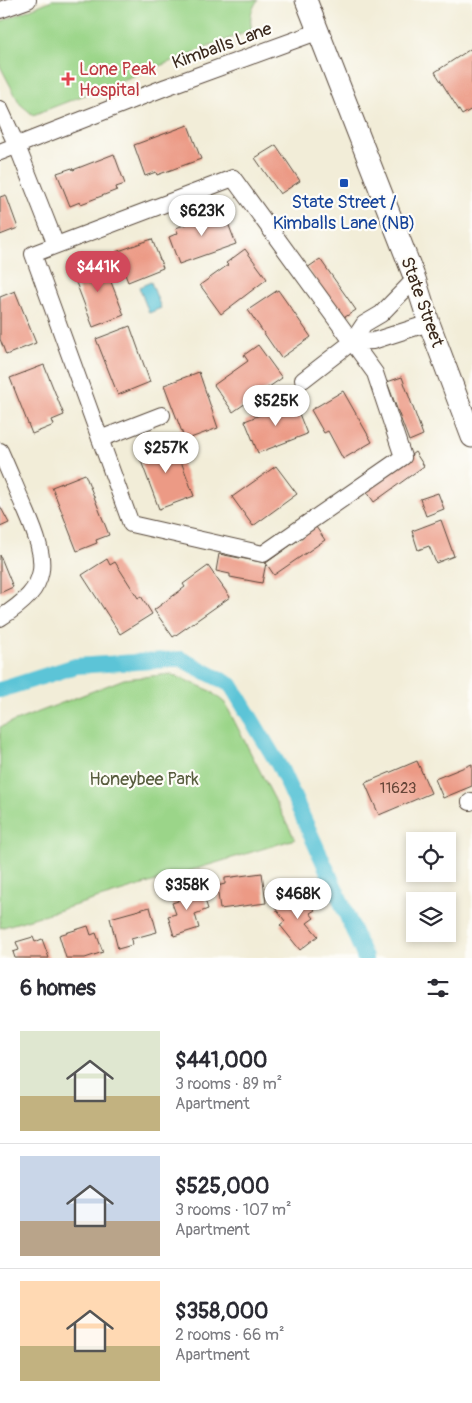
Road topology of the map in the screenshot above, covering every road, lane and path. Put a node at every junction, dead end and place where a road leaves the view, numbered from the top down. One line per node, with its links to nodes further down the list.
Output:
1 (28, 0): 3 (street)
2 (306, 0): 4 (main road, State Street)
3 (0, 10)
4 (318, 32): 6 (street, Kimballs Lane); 9 (main road, State Street)
5 (0, 109): 6 (street)
6 (17, 146): 7 (street, Kimballs Lane); 8 (street)
7 (0, 152)
8 (56, 245): 11 (street); 16 (street)
9 (415, 280): 10 (main road, State Street); 11 (street)
10 (429, 322): 11 (street); 13 (main road, State Street)
11 (352, 342): 12 (street); 16 (street)
12 (303, 380)
13 (467, 410): 15 (main road, State Street)
14 (162, 415): 16 (street)
15 (472, 436)
16 (100, 439)
17 (0, 451): 18 (street)
18 (0, 618)

